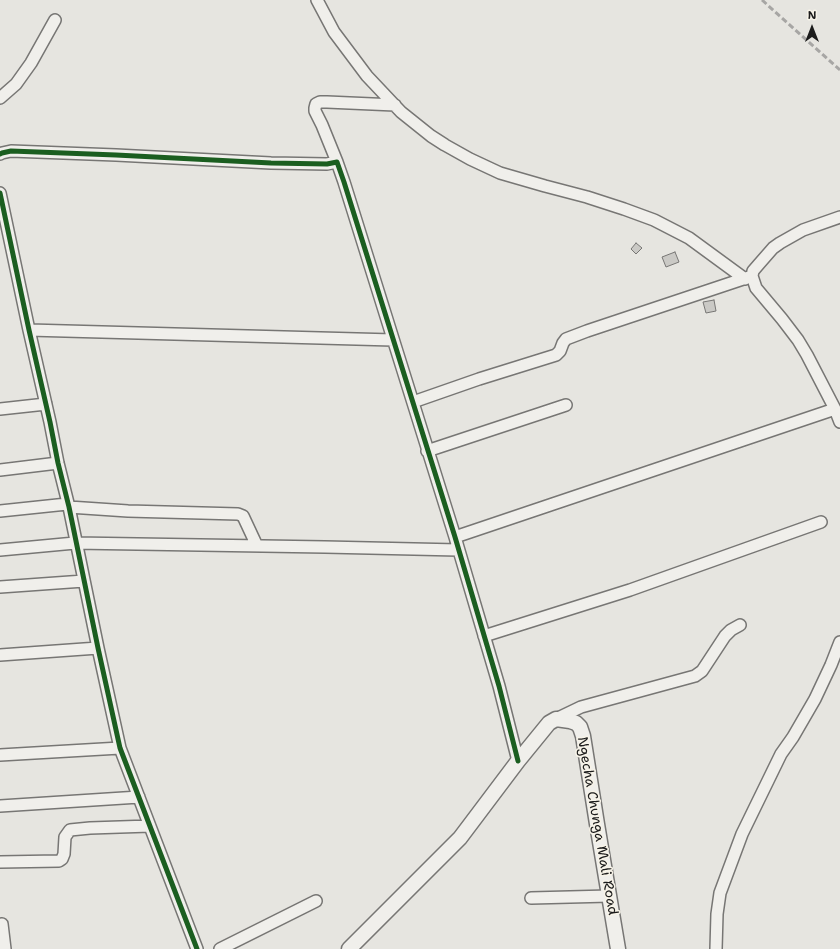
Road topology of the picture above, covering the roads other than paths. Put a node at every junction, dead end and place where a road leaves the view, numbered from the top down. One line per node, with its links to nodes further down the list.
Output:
1 (317, 0): 4 (street)
2 (55, 20): 3 (street)
3 (0, 98)
4 (395, 105): 6 (street); 9 (street)
5 (0, 154): 6 (street)
6 (337, 162): 11 (street)
7 (0, 193): 10 (street)
8 (840, 217): 9 (street)
9 (748, 278): 12 (street); 16 (street)
10 (28, 330): 11 (street); 13 (street)
11 (393, 340): 12 (street)
12 (413, 402): 18 (street)
13 (46, 404): 15 (street); 19 (street)
14 (566, 405): 18 (street)
15 (0, 409)
16 (835, 409): 17 (street); 24 (street)
17 (840, 422)
18 (427, 451): 24 (street)
19 (58, 463): 20 (street); 21 (street)
20 (0, 470)
21 (68, 505): 22 (street); 25 (street); 26 (street)
22 (0, 511)
23 (821, 522): 32 (street)
24 (455, 537): 28 (street)
25 (75, 543): 26 (street); 27 (street); 29 (street)
26 (257, 546): 28 (street)
27 (0, 550)
28 (458, 550): 32 (street)
29 (84, 581): 30 (street); 34 (street)
30 (0, 587)
31 (740, 625): 36 (street)
32 (484, 636): 39 (street)
33 (840, 642): 53 (street)
34 (98, 648): 35 (street); 37 (street)
35 (0, 655)
36 (556, 719): 39 (main road); 44 (main road, Ngecha Chunga Mali Road)
37 (120, 748): 38 (street); 40 (street)
38 (0, 756)
39 (518, 761): 51 (main road)
40 (139, 797): 41 (street); 42 (street)
41 (0, 806)
42 (150, 826): 43 (street); 49 (street)
43 (0, 862)
44 (609, 896): 45 (street); 52 (main road, Ngecha Chunga Mali Road)
45 (531, 898)
46 (316, 901): 50 (street)
47 (2, 924): 48 (street)
48 (5, 949)
49 (197, 949)
50 (220, 949)
51 (349, 949)
52 (618, 949)
53 (716, 949)

